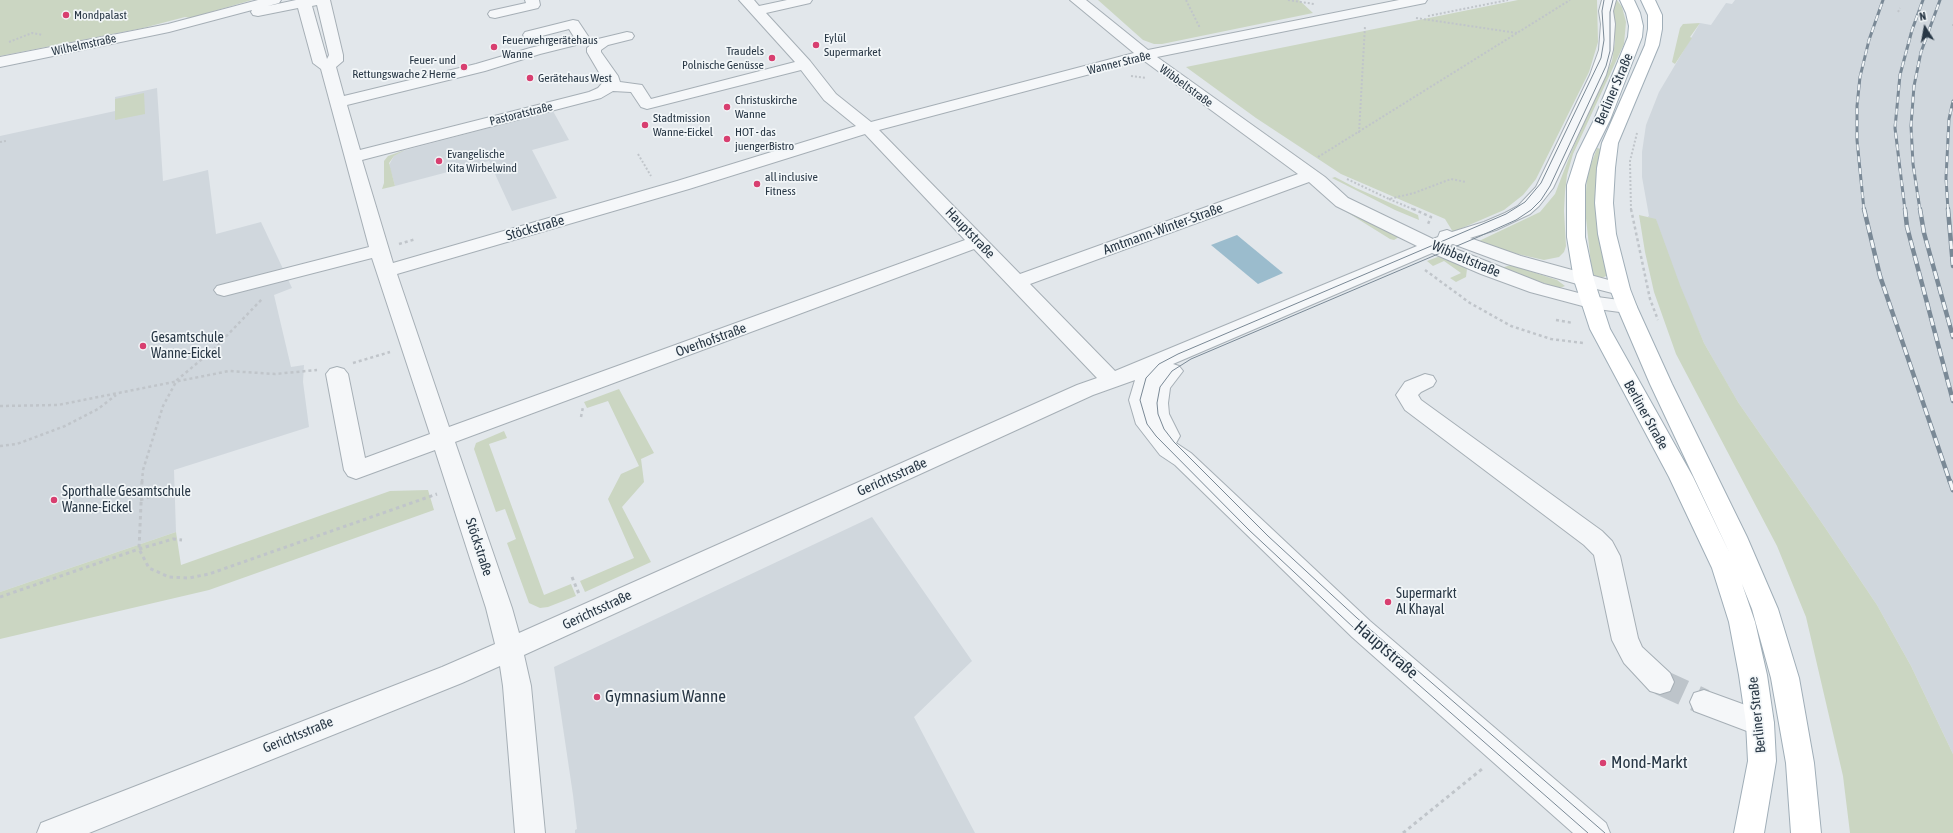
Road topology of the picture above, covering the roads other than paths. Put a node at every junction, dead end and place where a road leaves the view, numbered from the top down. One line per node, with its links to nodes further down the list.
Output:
1 (274, 0): 14 (street, Wilhelmstraße)
2 (322, 0): 10 (street, Wilhelmstraße); 20 (street)
3 (532, 0): 13 (street)
4 (805, 0): 12 (street)
5 (1077, 0): 17 (street, Wibbeltstraße)
6 (1420, 0): 11 (street, Wanner Straße)
7 (1608, 0): 27 (street)
8 (1626, 0): 32 (main road, Berliner Straße)
9 (1648, 0): 33 (main road, Berliner Straße)
10 (304, 1): 14 (street, Wilhelmstraße); 20 (street, Stöckstraße)
11 (1380, 4): 17 (street, Wanner Straße)
12 (752, 6): 19 (street, Hauptstraße)
13 (495, 14)
14 (168, 28): 18 (street, Wilhelmstraße)
15 (530, 35): 22 (street)
16 (627, 36): 21 (street)
17 (1145, 56): 23 (street, Wanner Straße); 25 (street, Wibbeltstraße)
18 (0, 62)
19 (805, 64): 21 (street); 23 (street, Hauptstraße)
20 (328, 66): 22 (street, Stöckstraße)
21 (609, 86): 24 (street, Pastoratstraße)
22 (338, 102): 24 (street, Stöckstraße)
23 (868, 128): 26 (street, Hauptstraße); 29 (street, Stöckstraße)
24 (353, 157): 28 (street, Stöckstraße)
25 (1314, 178): 27 (street, Wibbeltstraße); 27 (street, Wibbeltstraße); 30 (street, Amtmann-Winter-Straße)
26 (979, 242): 30 (street, Hauptstraße); 39 (street, Overhofstraße)
27 (1448, 244): 32 (street, Wibbeltstraße); 36 (street); 36 (street)
28 (386, 248): 29 (street, Stöckstraße); 31 (street)
29 (387, 271): 39 (street, Stöckstraße)
30 (1017, 282): 34 (street, Hauptstraße)
31 (224, 290)
32 (1587, 291): 33 (street, Wibbeltstraße); 43 (main road, Berliner Straße)
33 (1623, 298): 48 (main road, Berliner Straße)
34 (1071, 340): 36 (street, Hauptstraße); 37 (street, Hauptstraße)
35 (336, 369): 39 (street, Overhofstraße)
36 (1159, 373): 37 (street, Gerichtsstraße); 46 (street, Hauptstraße)
37 (1111, 380): 40 (street, Gerichtsstraße)
38 (1425, 381): 41 (street)
39 (442, 438): 40 (street, Stöckstraße)
40 (510, 650): 44 (street, Gerichtsstraße); 45 (street, Stöckstraße)
41 (1660, 682)
42 (1704, 702): 43 (street)
43 (1760, 724): 47 (main road, Berliner Straße)
44 (52, 833)
45 (530, 833)
46 (1595, 833)
47 (1750, 833)
48 (1806, 833)

